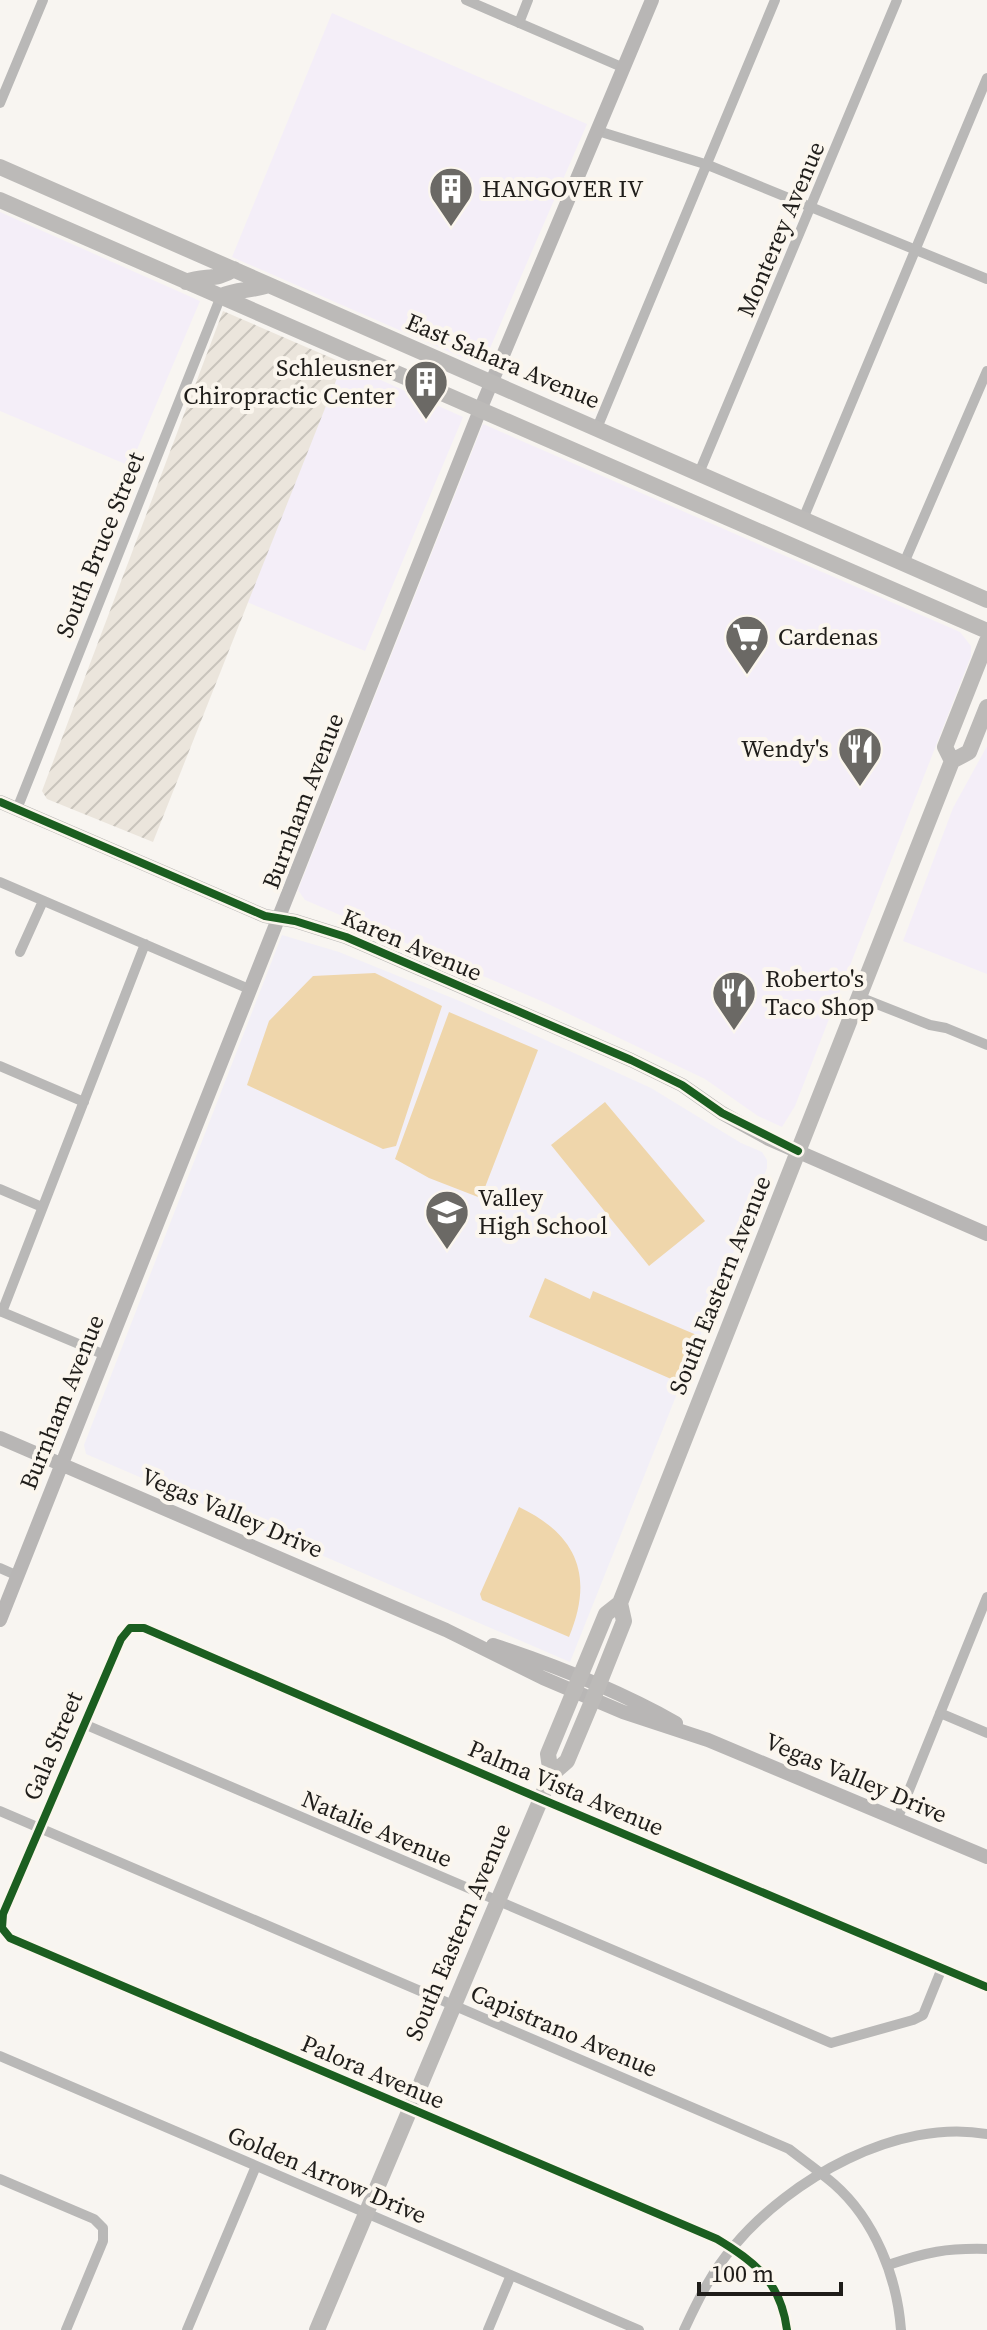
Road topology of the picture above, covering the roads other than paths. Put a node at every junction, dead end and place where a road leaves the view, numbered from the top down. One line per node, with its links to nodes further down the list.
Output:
1 (43, 0): 10 (street)
2 (466, 0): 7 (street)
3 (528, 0): 7 (street)
4 (652, 0): 8 (street, Burnham Avenue)
5 (775, 0): 12 (street)
6 (897, 0): 15 (street, Monterey Avenue)
7 (519, 23): 8 (street)
8 (624, 68): 11 (street, Burnham Avenue)
9 (987, 78): 16 (street)
10 (0, 103)
11 (598, 131): 12 (street); 23 (street, Burnham Avenue)
12 (708, 165): 15 (street); 25 (street)
13 (0, 167): 17 (main road, East Sahara Avenue)
14 (0, 200): 19 (main road)
15 (811, 208): 16 (street); 26 (street, Monterey Avenue)
16 (916, 251): 18 (street); 28 (street)
17 (234, 269): 19 (main road); 20 (main road, East Sahara Avenue)
18 (987, 279)
19 (186, 282): 21 (main road)
20 (268, 285): 21 (main road); 23 (main road, East Sahara Avenue)
21 (221, 296): 24 (main road); 37 (street, South Bruce Street)
22 (987, 371): 30 (street)
23 (492, 382): 24 (street, Burnham Avenue); 25 (main road, East Sahara Avenue)
24 (480, 410): 29 (main road); 40 (street, Burnham Avenue)
25 (597, 428): 26 (main road, East Sahara Avenue)
26 (699, 473): 27 (main road, East Sahara Avenue)
27 (748, 495): 28 (main road, East Sahara Avenue); 29 (main road)
28 (803, 519): 30 (main road, East Sahara Avenue)
29 (736, 522): 32 (main road)
30 (904, 563): 31 (main road, East Sahara Avenue)
31 (987, 600)
32 (987, 631)
33 (987, 641): 35 (main road, South Eastern Avenue)
34 (987, 707): 35 (main road, South Eastern Avenue)
35 (952, 761): 44 (main road, South Eastern Avenue)
36 (0, 802): 37 (street, Karen Avenue)
37 (17, 809): 40 (street, Karen Avenue)
38 (0, 882): 39 (street)
39 (43, 901): 41 (street); 42 (street)
40 (280, 918): 43 (street, Burnham Avenue); 48 (street, Karen Avenue)
41 (145, 944): 43 (street); 47 (street)
42 (20, 952)
43 (249, 989): 53 (street, Burnham Avenue)
44 (859, 997): 45 (street); 48 (main road, South Eastern Avenue)
45 (987, 1045)
46 (0, 1066): 47 (street)
47 (84, 1102): 50 (street)
48 (798, 1151): 51 (street, Karen Avenue); 59 (main road, South Eastern Avenue)
49 (0, 1189): 50 (street)
50 (42, 1207): 52 (street)
51 (987, 1234)
52 (1, 1311): 53 (street)
53 (105, 1355): 55 (street, Burnham Avenue)
54 (0, 1438): 55 (street, Vegas Valley Drive)
55 (61, 1464): 57 (street, Burnham Avenue); 63 (street, Vegas Valley Drive)
56 (0, 1568): 57 (street)
57 (18, 1576): 61 (street, Burnham Avenue)
58 (987, 1597): 60 (street)
59 (620, 1603): 63 (main road, South Eastern Avenue); 64 (main road, South Eastern Avenue)
60 (985, 1610): 65 (street)
61 (0, 1620)
62 (130, 1628): 66 (street, Gala Street); 69 (street, Palma Vista Avenue)
63 (577, 1684): 64 (street, Vegas Valley Drive); 68 (main road, South Eastern Avenue)
64 (596, 1692): 68 (main road, South Eastern Avenue); 71 (street, Vegas Valley Drive)
65 (940, 1713): 67 (street); 71 (street)
66 (84, 1724): 72 (street, Gala Street); 74 (street, Natalie Avenue)
67 (987, 1733)
68 (551, 1775): 69 (main road, South Eastern Avenue)
69 (541, 1799): 74 (main road, South Eastern Avenue); 76 (street, Palma Vista Avenue)
70 (0, 1811): 72 (street, Capistrano Avenue)
71 (897, 1820): 73 (street, Vegas Valley Drive)
72 (40, 1828): 75 (street, Gala Street); 78 (street, Capistrano Avenue)
73 (987, 1857)
74 (497, 1902): 76 (street, Natalie Avenue); 78 (main road, South Eastern Avenue)
75 (2, 1928): 80 (street, Palora Avenue)
76 (942, 1968): 77 (street, Palma Vista Avenue)
77 (987, 1987)
78 (453, 2006): 80 (main road, South Eastern Avenue); 83 (street, Capistrano Avenue)
79 (0, 2056): 82 (street, Golden Arrow Drive)
80 (410, 2109): 85 (main road, South Eastern Avenue); 86 (street, Palora Avenue)
81 (987, 2134): 83 (street)
82 (256, 2166): 85 (street, Golden Arrow Drive); 91 (street)
83 (821, 2174): 86 (street); 88 (street, Capistrano Avenue)
84 (0, 2179): 90 (street)
85 (366, 2213): 89 (street, Golden Arrow Drive); 92 (main road, South Eastern Avenue)
86 (732, 2248): 95 (street); 96 (street, Palora Avenue)
87 (987, 2249): 88 (street)
88 (888, 2265): 97 (street, Capistrano Avenue)
89 (511, 2275): 93 (street); 94 (street, Golden Arrow Drive)
90 (66, 2330)
91 (187, 2330)
92 (317, 2330)
93 (488, 2330)
94 (639, 2330)
95 (684, 2330)
96 (787, 2330)
97 (901, 2330)

